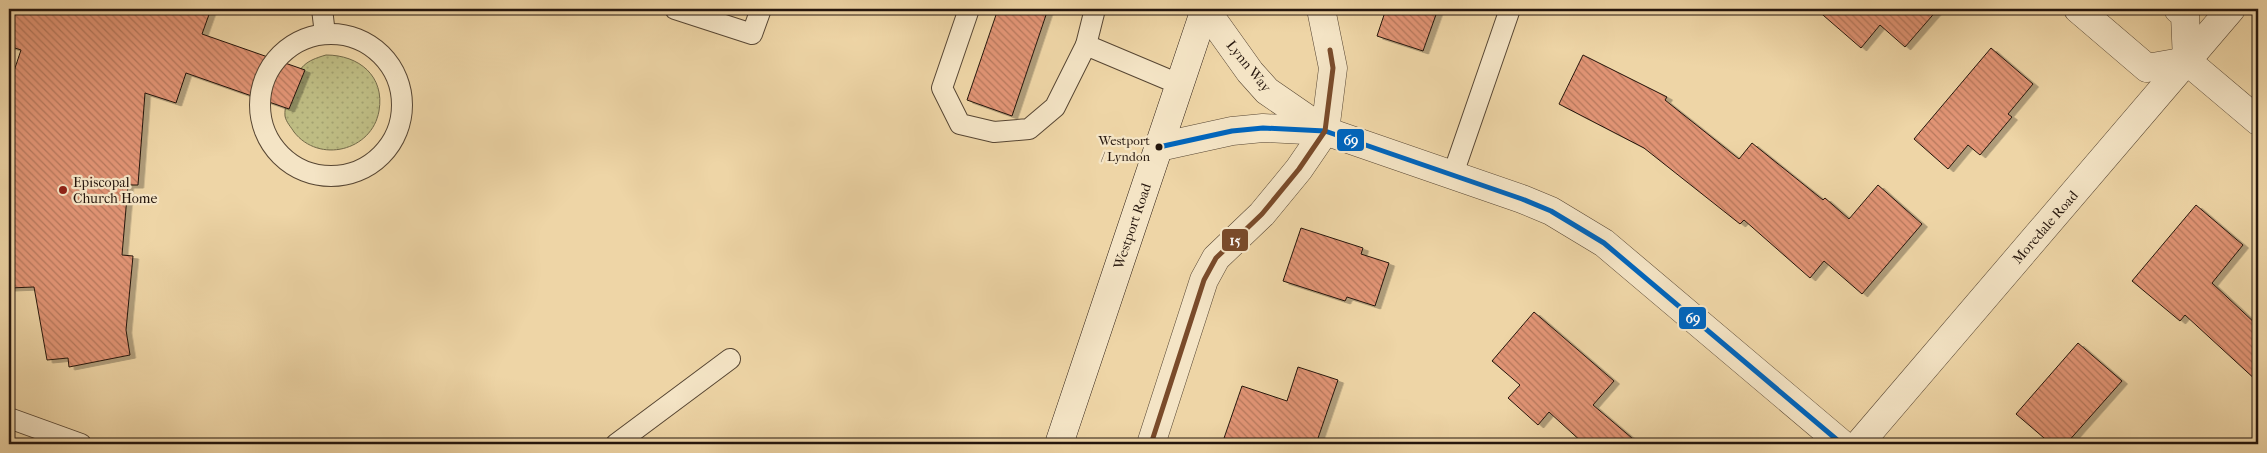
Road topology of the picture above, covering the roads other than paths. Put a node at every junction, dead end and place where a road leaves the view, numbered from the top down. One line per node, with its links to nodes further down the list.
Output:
1 (322, 9): 12 (lane)
2 (675, 9): 3 (lane)
3 (761, 9)
4 (969, 9): 13 (lane)
5 (1094, 9): 13 (lane)
6 (1205, 9): 15 (street, Westport Road); 17 (street, Lynn Way)
7 (1321, 9): 17 (street)
8 (1510, 9): 19 (lane)
9 (2078, 9): 14 (street)
10 (2178, 9): 14 (street)
11 (2231, 9): 14 (street, Moredale Road)
12 (325, 34): 12 (lane)
13 (1086, 45): 15 (lane)
14 (2187, 61): 16 (street); 27 (street, Moredale Road)
15 (1181, 85): 18 (street, Westport Road)
16 (2258, 121)
17 (1325, 131): 18 (street, Lynn Way); 19 (street, Lynn Way); 25 (street)
18 (1159, 147): 24 (street, Westport Road)
19 (1453, 174): 26 (street, Lynn Way)
20 (730, 359): 23 (lane)
21 (9, 418): 22 (lane)
22 (81, 444)
23 (616, 444)
24 (1059, 444)
25 (1151, 444)
26 (1842, 444)
27 (1859, 444)

